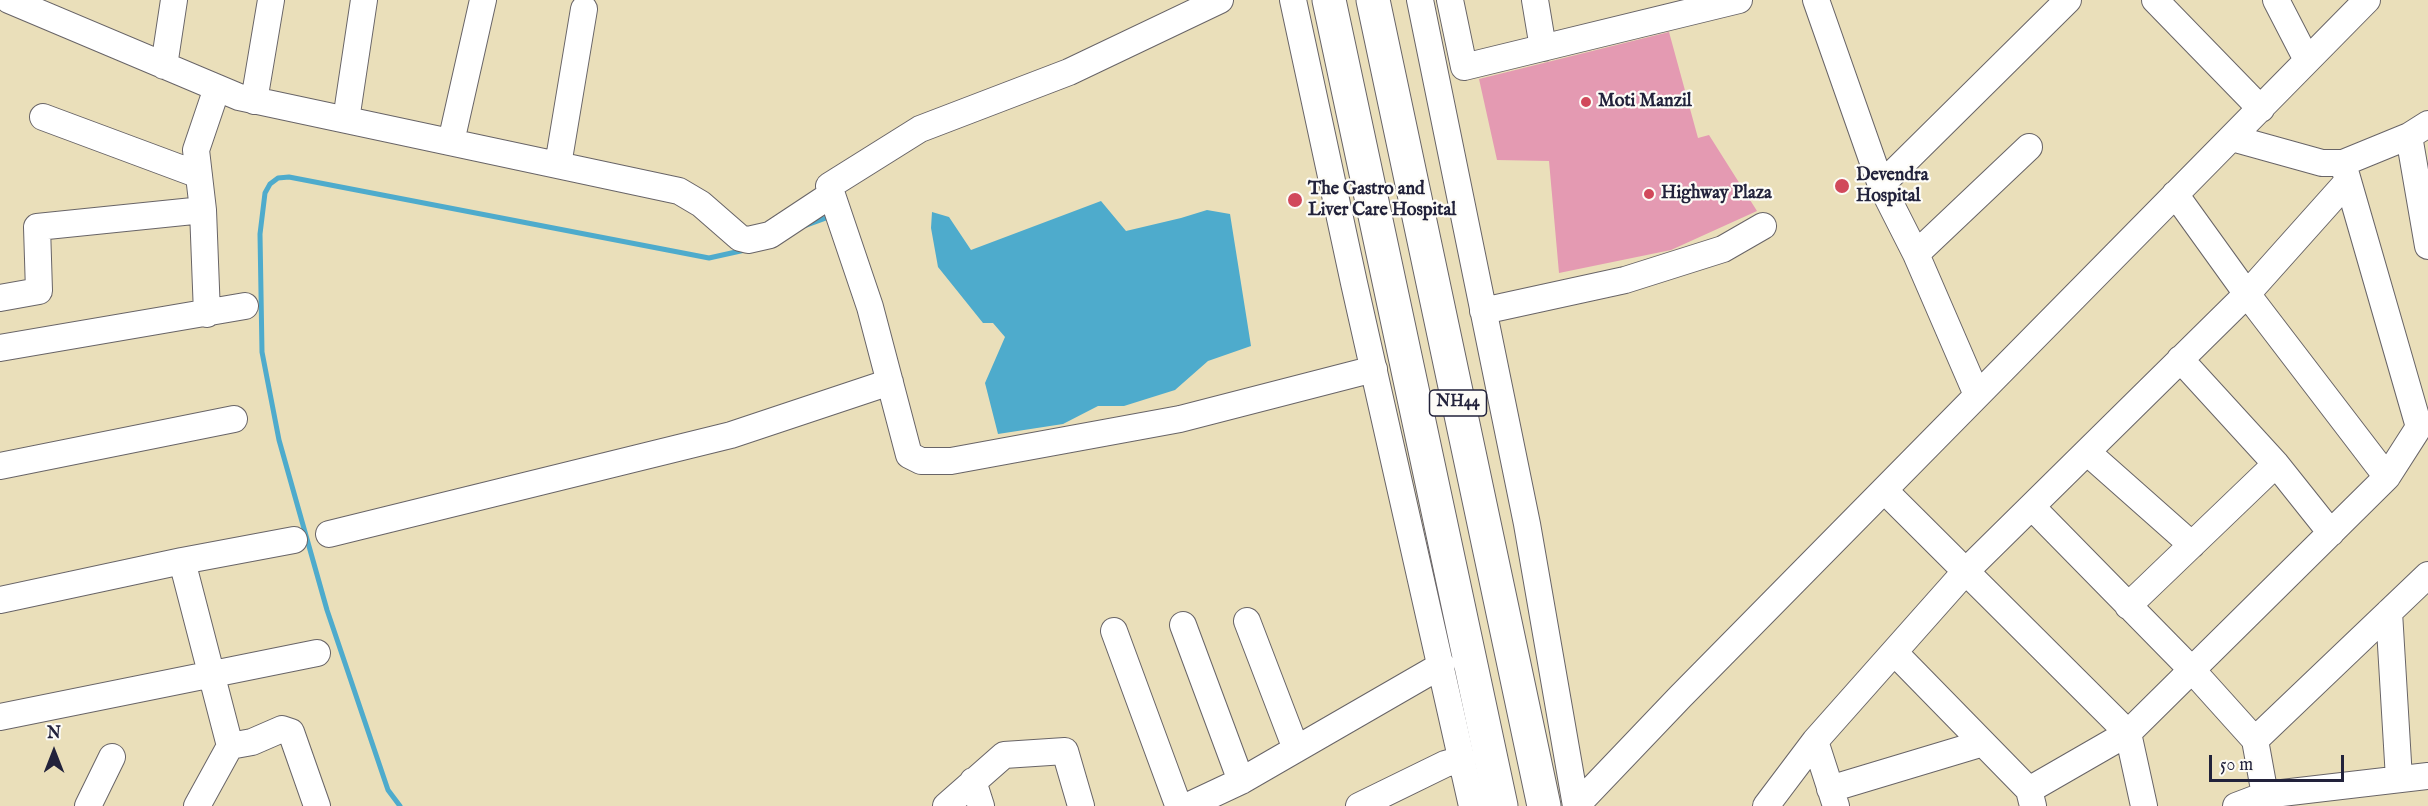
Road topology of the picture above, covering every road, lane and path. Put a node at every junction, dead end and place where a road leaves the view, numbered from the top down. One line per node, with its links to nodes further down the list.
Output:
1 (9, 0): 19 (street)
2 (174, 0): 24 (street)
3 (271, 0): 26 (street)
4 (364, 0): 29 (street)
5 (483, 0): 32 (street)
6 (1220, 0): 38 (street)
7 (1293, 0): 51 (street)
8 (1329, 0): 103 (highway, NH44)
9 (1373, 0): 104 (highway, NH44)
10 (1420, 0): 47 (street)
11 (1450, 0): 22 (street)
12 (1535, 0): 22 (street)
13 (1739, 0): 21 (street)
14 (1816, 0): 37 (street)
15 (2068, 0): 37 (street)
16 (2155, 0): 27 (street)
17 (2276, 0): 23 (street)
18 (2367, 0): 23 (street)
19 (48, 8): 24 (street)
20 (584, 9): 34 (street)
21 (1652, 10): 22 (street)
22 (1543, 48)
23 (2307, 60): 27 (street)
24 (164, 66): 25 (street)
25 (218, 88): 26 (street); 36 (street)
26 (254, 101): 29 (street)
27 (2261, 109): 31 (street)
28 (43, 117): 36 (street)
29 (345, 120): 32 (street)
30 (2418, 130): 35 (street); 42 (street)
31 (2232, 138): 35 (street); 39 (street)
32 (451, 142): 34 (street)
33 (2029, 147): 43 (street)
34 (558, 165): 38 (street)
35 (2345, 172): 44 (street); 58 (street)
36 (199, 175): 40 (street)
37 (1881, 184): 43 (street)
38 (832, 194): 52 (street)
39 (2175, 194): 44 (street); 53 (street)
40 (203, 210): 45 (street); 48 (street)
41 (1763, 226): 47 (street)
42 (2428, 246)
43 (1916, 254): 53 (street)
44 (2247, 294): 50 (street); 58 (street)
45 (0, 298)
46 (245, 306): 48 (street)
47 (1483, 311): 105 (street)
48 (207, 314): 49 (street)
49 (0, 348)
50 (2180, 359): 55 (street); 56 (street)
51 (1374, 369): 52 (street); 76 (street)
52 (890, 382): 62 (street)
53 (1977, 395): 59 (street)
54 (234, 419): 57 (street)
55 (2087, 452): 60 (street); 64 (street)
56 (2276, 464): 61 (street); 64 (street)
57 (0, 466)
58 (2387, 477): 61 (street)
59 (1884, 490): 66 (street); 105 (street)
60 (2032, 507): 66 (street); 69 (street)
61 (2331, 533): 77 (street)
62 (329, 534)
63 (294, 540): 65 (street)
64 (2192, 545): 69 (street)
65 (182, 561): 68 (street); 78 (street)
66 (1965, 572): 74 (street); 80 (street)
67 (2428, 575): 70 (street)
68 (0, 600)
69 (2128, 606): 77 (street)
70 (2389, 612): 81 (street); 89 (street)
71 (1247, 621): 85 (street)
72 (1183, 625): 91 (street)
73 (1114, 631): 91 (street)
74 (1894, 652): 82 (street); 83 (street)
75 (317, 653): 78 (street)
76 (1442, 665): 85 (street); 87 (street)
77 (2192, 670): 80 (street); 81 (street)
78 (211, 675): 79 (street); 84 (street)
79 (0, 717)
80 (2128, 733): 93 (street); 107 (street)
81 (2255, 740): 94 (street)
82 (1815, 741): 92 (street); 106 (street)
83 (1983, 742): 92 (street); 93 (street)
84 (230, 746): 96 (street); 97 (street)
85 (1296, 749): 91 (street)
86 (112, 757): 95 (street)
87 (1463, 759): 101 (street); 102 (street)
88 (2428, 776): 89 (street)
89 (2399, 779): 94 (street)
90 (973, 781): 98 (street); 99 (street); 100 (street)
91 (1241, 781)
92 (1833, 797)
93 (2031, 798)
94 (2266, 801): 108 (street)
95 (88, 806)
96 (197, 806)
97 (317, 806)
98 (946, 806)
99 (981, 806)
100 (1081, 806)
101 (1359, 806)
102 (1472, 806)
103 (1501, 806)
104 (1544, 806)
105 (1576, 806)
106 (1766, 806)
107 (2144, 806)
108 (2236, 806)

